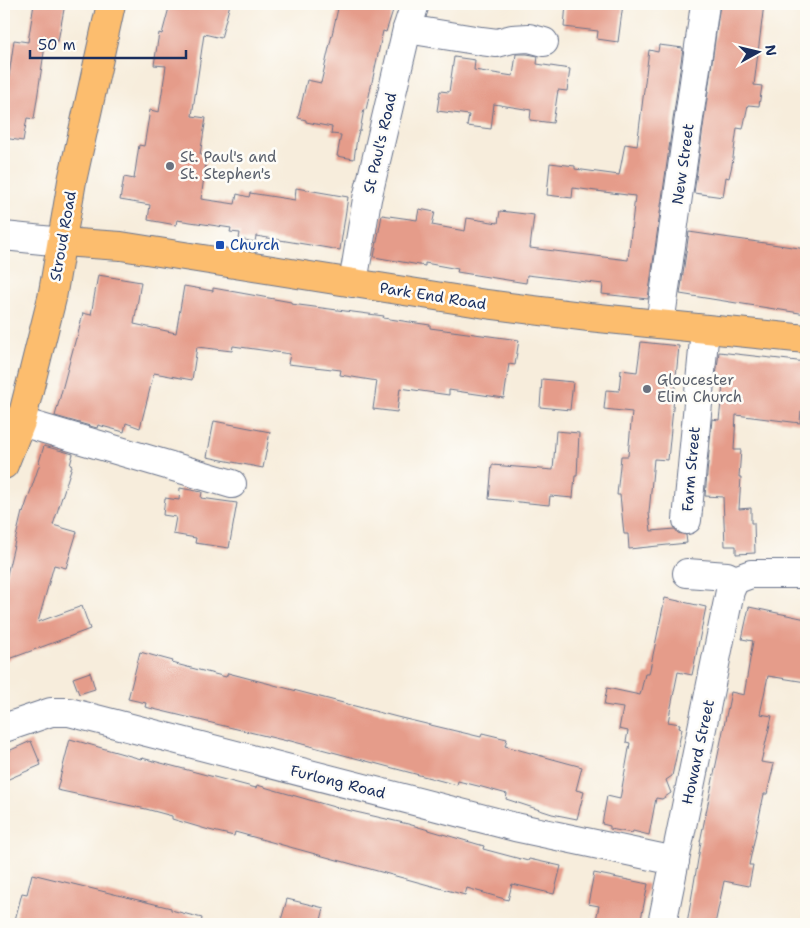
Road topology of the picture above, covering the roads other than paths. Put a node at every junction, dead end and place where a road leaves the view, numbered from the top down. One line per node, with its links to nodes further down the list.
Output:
1 (111, 4): 7 (main road, Stroud Road)
2 (415, 4): 4 (street, St Paul's Road)
3 (705, 4): 9 (street, New Street)
4 (407, 30): 5 (street); 8 (street, St Paul's Road)
5 (544, 42)
6 (4, 236): 7 (street)
7 (62, 242): 8 (main road, Park End Road); 12 (main road, Stroud Road)
8 (353, 283): 9 (main road, Park End Road)
9 (660, 324): 10 (main road, Park End Road)
10 (705, 329): 11 (main road, Park End Road); 15 (street, Farm Street)
11 (806, 339)
12 (21, 422): 13 (main road, Stroud Road); 14 (street)
13 (4, 465)
14 (232, 484)
15 (687, 520)
16 (687, 573): 18 (street)
17 (806, 574): 18 (street)
18 (735, 580): 20 (street, Howard Street)
19 (4, 728): 20 (street, Furlong Road)
20 (675, 861): 21 (street, Howard Street)
21 (662, 924)

